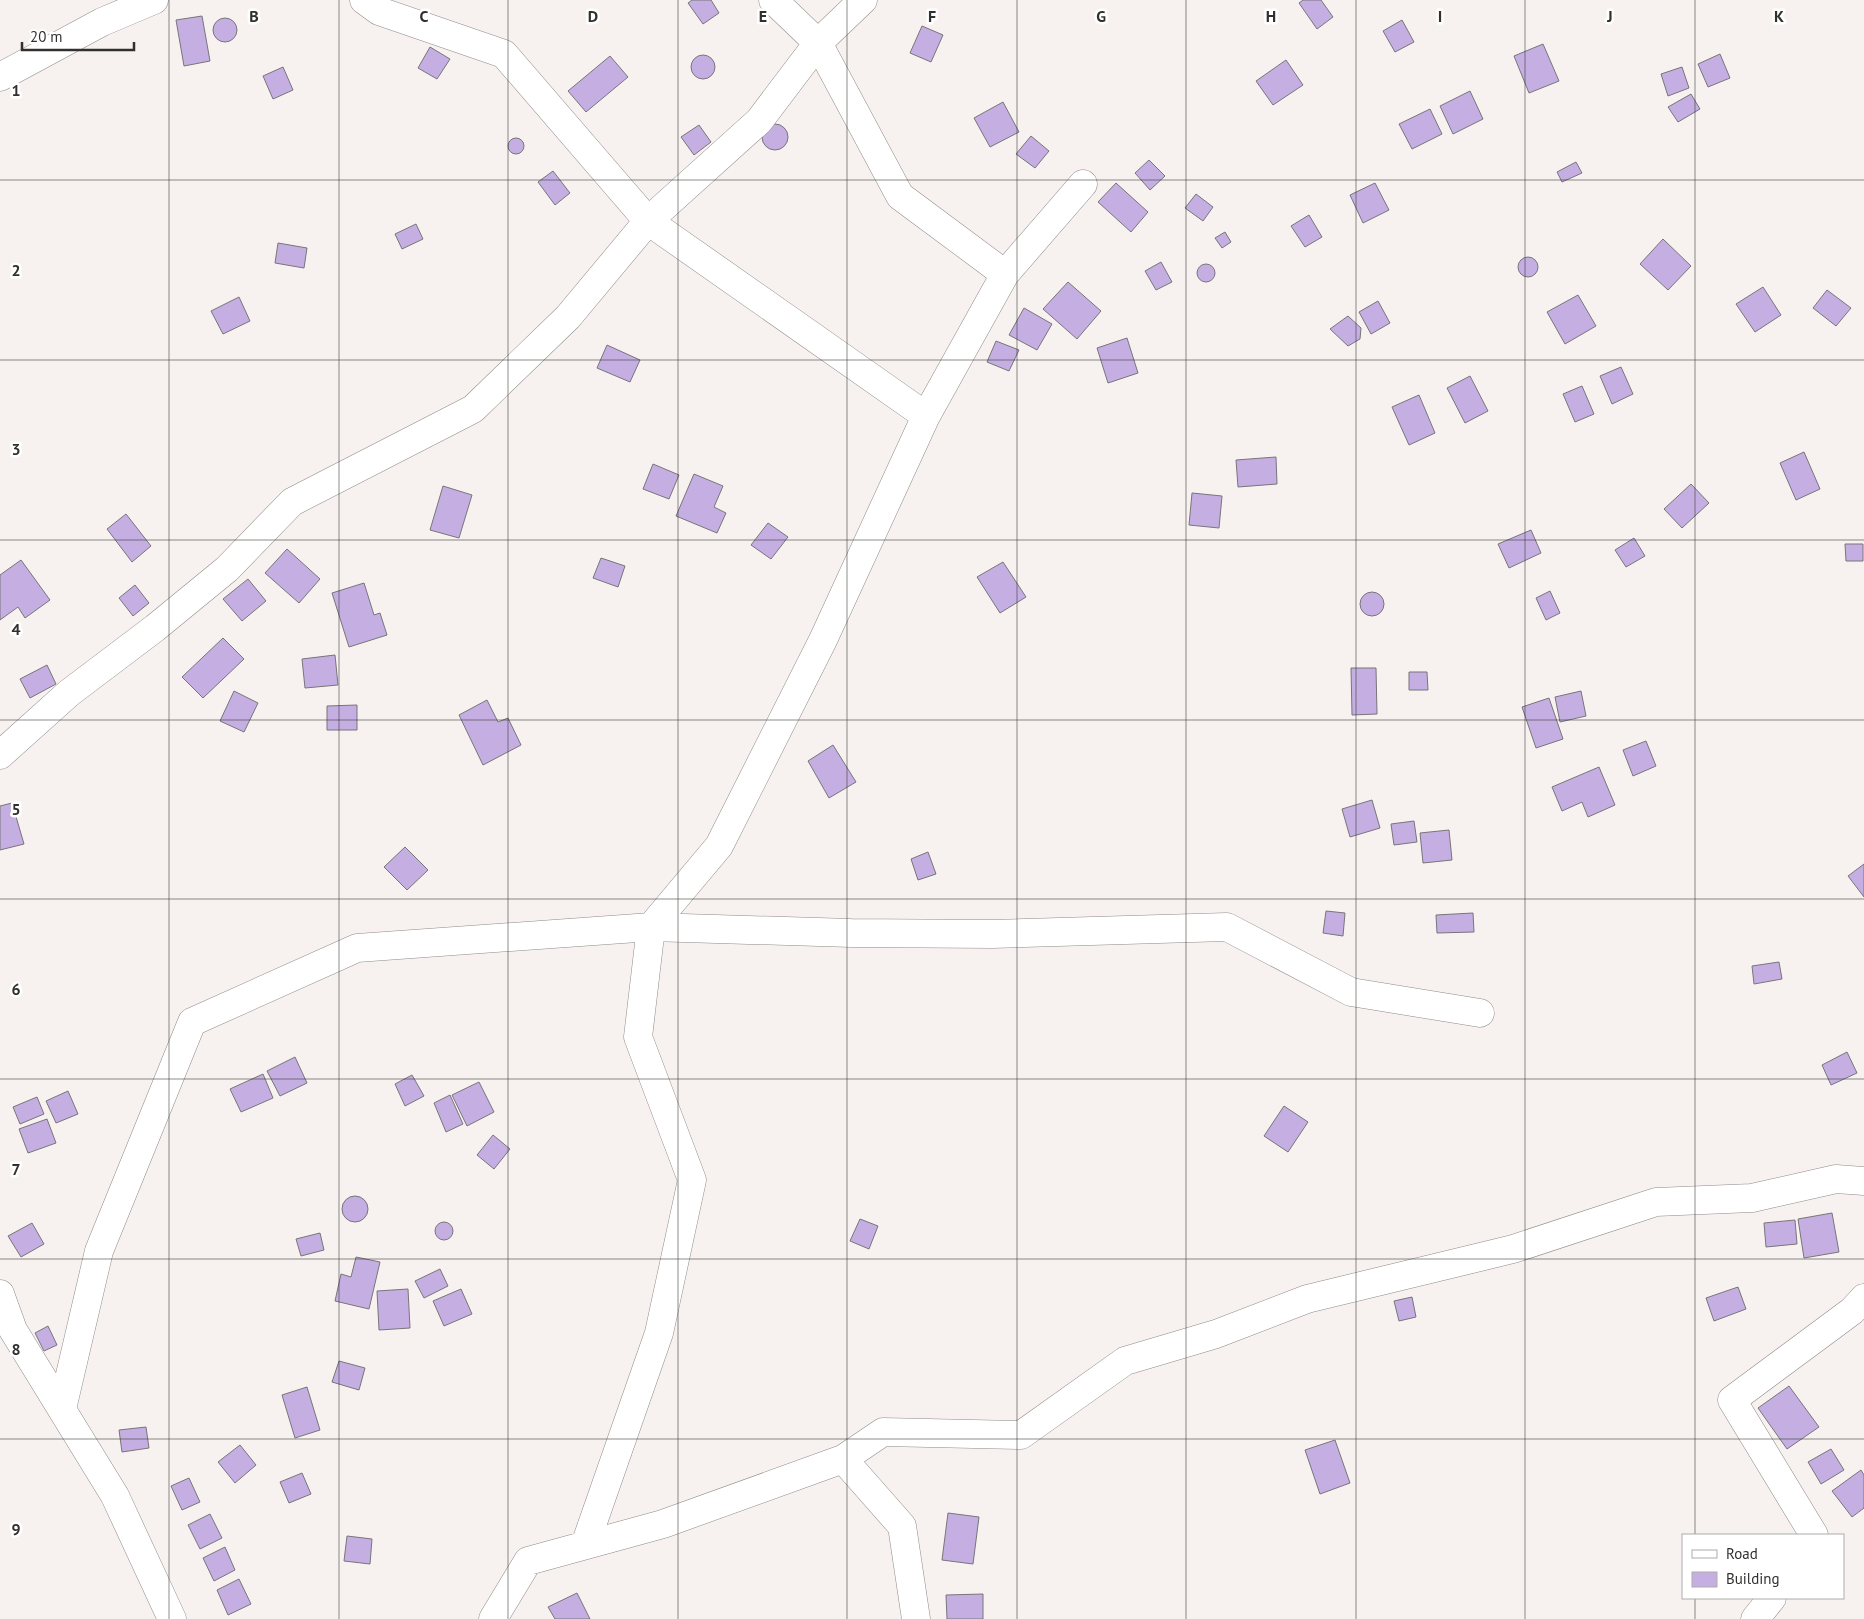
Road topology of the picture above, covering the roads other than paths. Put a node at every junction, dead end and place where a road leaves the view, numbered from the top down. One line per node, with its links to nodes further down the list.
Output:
1 (154, 0): 6 (street)
2 (364, 0): 8 (street)
3 (773, 0): 5 (street)
4 (863, 0): 5 (street)
5 (818, 43): 8 (street); 9 (street)
6 (0, 77)
7 (1083, 184): 9 (street)
8 (648, 221): 10 (street); 11 (street)
9 (1005, 274): 10 (street)
10 (926, 416): 12 (street)
11 (0, 755)
12 (651, 927): 13 (street); 17 (street); 20 (street)
13 (1480, 1013)
14 (1864, 1181): 18 (street)
15 (0, 1294): 17 (street)
16 (1864, 1298): 19 (street)
17 (62, 1410): 22 (street)
18 (843, 1460): 20 (street); 24 (street)
19 (1813, 1534)
20 (585, 1545): 23 (street)
21 (1771, 1599): 25 (street)
22 (172, 1619)
23 (493, 1619)
24 (916, 1619)
25 (1755, 1619)

